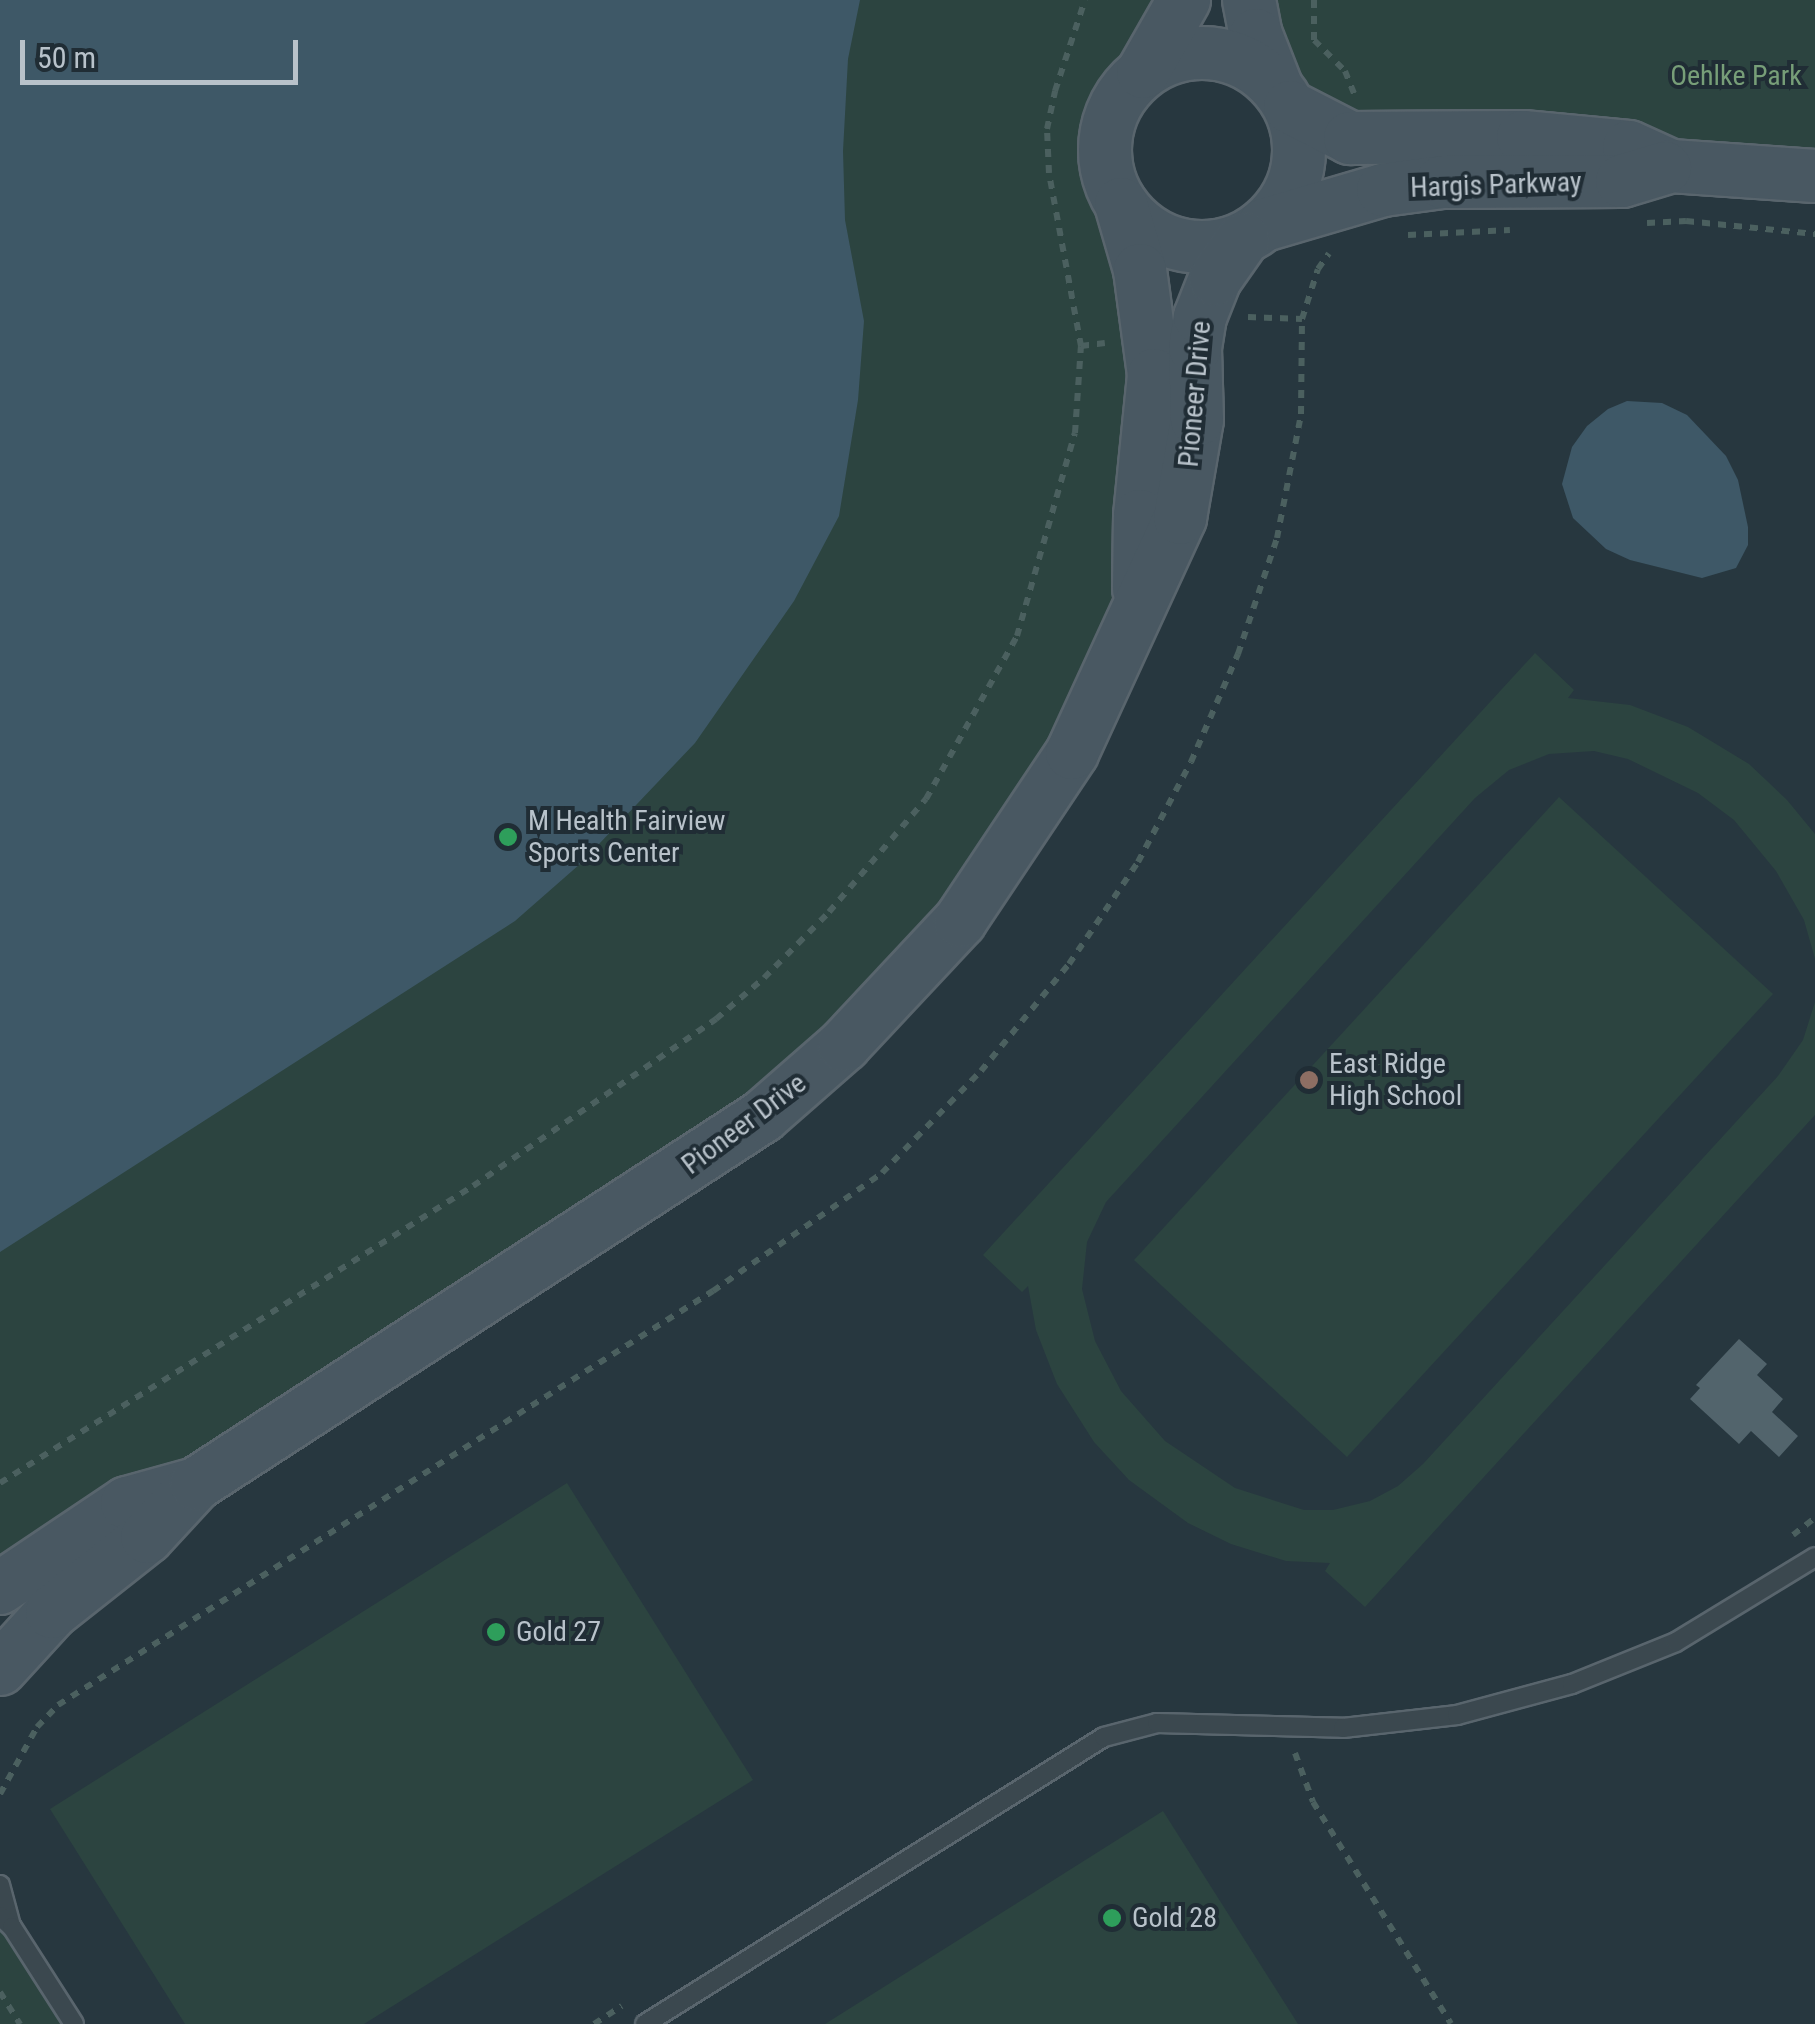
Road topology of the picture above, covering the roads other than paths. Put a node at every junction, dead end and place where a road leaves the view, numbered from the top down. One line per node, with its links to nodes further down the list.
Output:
1 (1184, 0): 3 (street)
2 (1249, 0): 4 (street)
3 (1143, 72): 4 (street); 7 (street)
4 (1283, 96): 5 (street, Hargis Parkway); 8 (street)
5 (1671, 166): 6 (street, Hargis Parkway); 8 (street, Hargis Parkway)
6 (1815, 176)
7 (1121, 204): 8 (street); 9 (street, Pioneer Drive)
8 (1254, 232): 9 (street, Pioneer Drive)
9 (1139, 610): 10 (street, Pioneer Drive)
10 (196, 1484): 12 (street, Pioneer Drive); 13 (street, Pioneer Drive)
11 (1815, 1556): 17 (lane)
12 (0, 1588)
13 (0, 1669)
14 (0, 1884): 15 (lane)
15 (6, 1922): 16 (lane)
16 (74, 2024)
17 (645, 2024)

